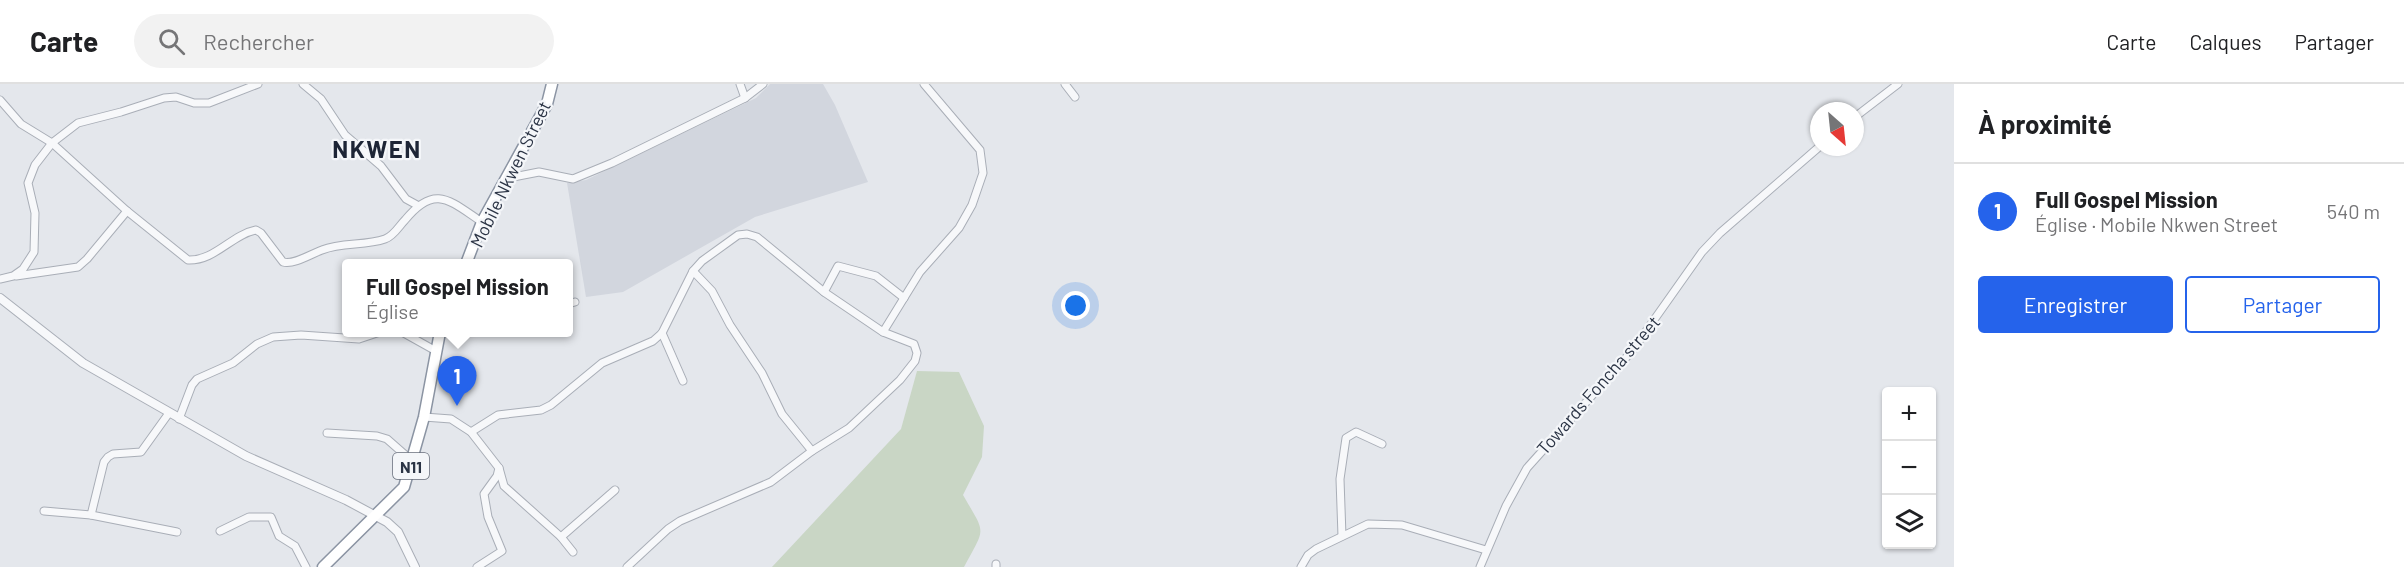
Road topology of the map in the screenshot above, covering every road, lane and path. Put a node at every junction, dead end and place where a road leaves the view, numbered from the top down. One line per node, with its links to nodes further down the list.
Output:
1 (258, 84): 13 (street)
2 (303, 84): 16 (street)
3 (552, 84): 15 (highway, Mobile Nkwen Street)
4 (740, 84): 9 (street)
5 (763, 84): 9 (street)
6 (924, 84): 25 (street)
7 (1065, 84): 10 (street)
8 (1898, 84): 12 (street)
9 (746, 98): 15 (street)
10 (1075, 98)
11 (0, 100): 13 (street)
12 (1864, 110)
13 (52, 143): 17 (street); 21 (street)
14 (1810, 155): 50 (street, Towards Foncha street)
15 (508, 178): 18 (highway, Mobile Nkwen Street)
16 (417, 205): 17 (street); 18 (street)
17 (127, 211): 21 (street)
18 (482, 222): 19 (highway, Mobile Nkwen Street)
19 (468, 259)
20 (693, 272): 23 (street); 27 (street); 39 (street)
21 (13, 276): 22 (street)
22 (0, 279)
23 (824, 292): 25 (street); 26 (street)
24 (0, 298): 33 (street)
25 (904, 298): 26 (street)
26 (883, 332): 39 (street)
27 (662, 333): 32 (street); 36 (street)
28 (366, 337): 35 (street)
29 (410, 337): 31 (street)
30 (440, 337): 31 (highway, N11)
31 (436, 351): 34 (highway, N11)
32 (683, 381)
33 (169, 413): 35 (street); 44 (street)
34 (424, 417): 36 (street); 40 (highway, N11)
35 (179, 419): 45 (street)
36 (471, 432): 41 (street)
37 (327, 433): 40 (street)
38 (1382, 444): 48 (street)
39 (812, 451): 56 (street)
40 (412, 461): 45 (highway, N11)
41 (499, 468): 49 (street); 55 (street)
42 (615, 490): 49 (street)
43 (44, 511): 44 (street)
44 (91, 516): 47 (street)
45 (374, 516): 53 (highway, N11); 54 (street)
46 (220, 531): 52 (street)
47 (177, 532)
48 (1342, 536): 50 (street); 57 (street)
49 (561, 537): 51 (street)
50 (1486, 550): 58 (street, Towards Foncha street)
51 (573, 552)
52 (306, 567)
53 (323, 567)
54 (415, 567)
55 (477, 567)
56 (627, 567)
57 (1301, 567)
58 (1480, 567)

